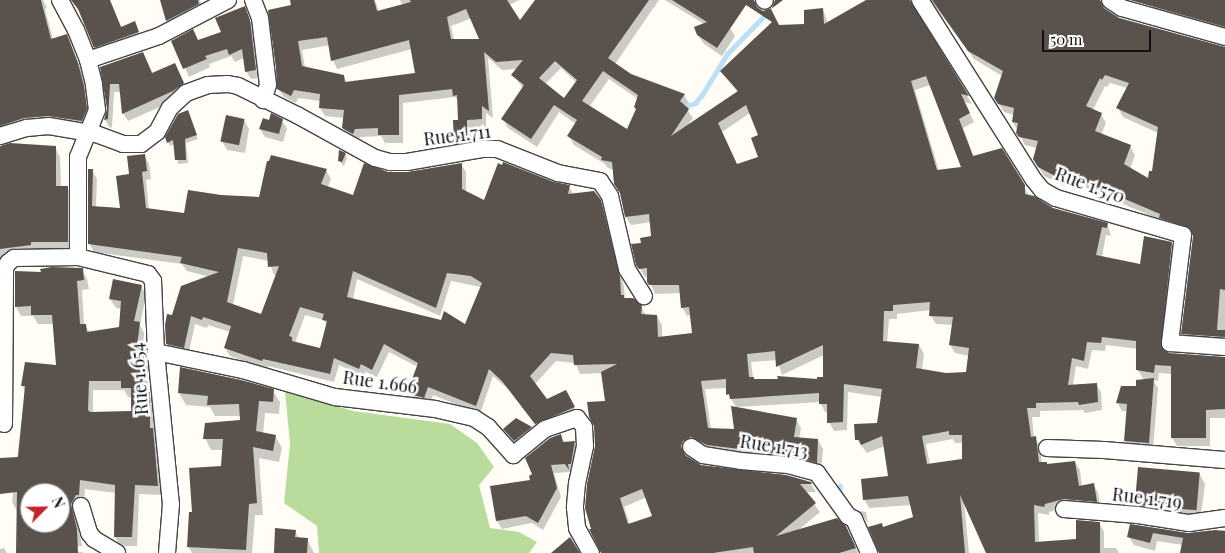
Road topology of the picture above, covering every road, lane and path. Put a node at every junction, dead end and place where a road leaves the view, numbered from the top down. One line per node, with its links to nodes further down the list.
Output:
1 (60, 0): 7 (street)
2 (228, 0): 7 (street)
3 (253, 0): 8 (street)
4 (920, 0): 13 (street, Rue 1.570)
5 (1119, 3): 6 (street)
6 (1225, 37)
7 (88, 60): 9 (street)
8 (265, 94): 9 (street, Rue 1.711); 12 (street, Rue 1.711)
9 (91, 128): 10 (street, Rue 1.711); 11 (street)
10 (0, 136)
11 (78, 257): 14 (street, Rue 1.654); 15 (street, Rue 1.654)
12 (644, 296)
13 (1225, 347)
14 (156, 352): 23 (street, Rue 1.654); 24 (street, Rue 1.666)
15 (4, 424)
16 (691, 447): 25 (street, Rue 1.713)
17 (1047, 448): 18 (street)
18 (1225, 460)
19 (81, 506): 22 (street)
20 (1064, 509): 21 (street, Rue 1.719)
21 (1225, 518)
22 (117, 553)
23 (167, 553)
24 (592, 553)
25 (869, 553)

